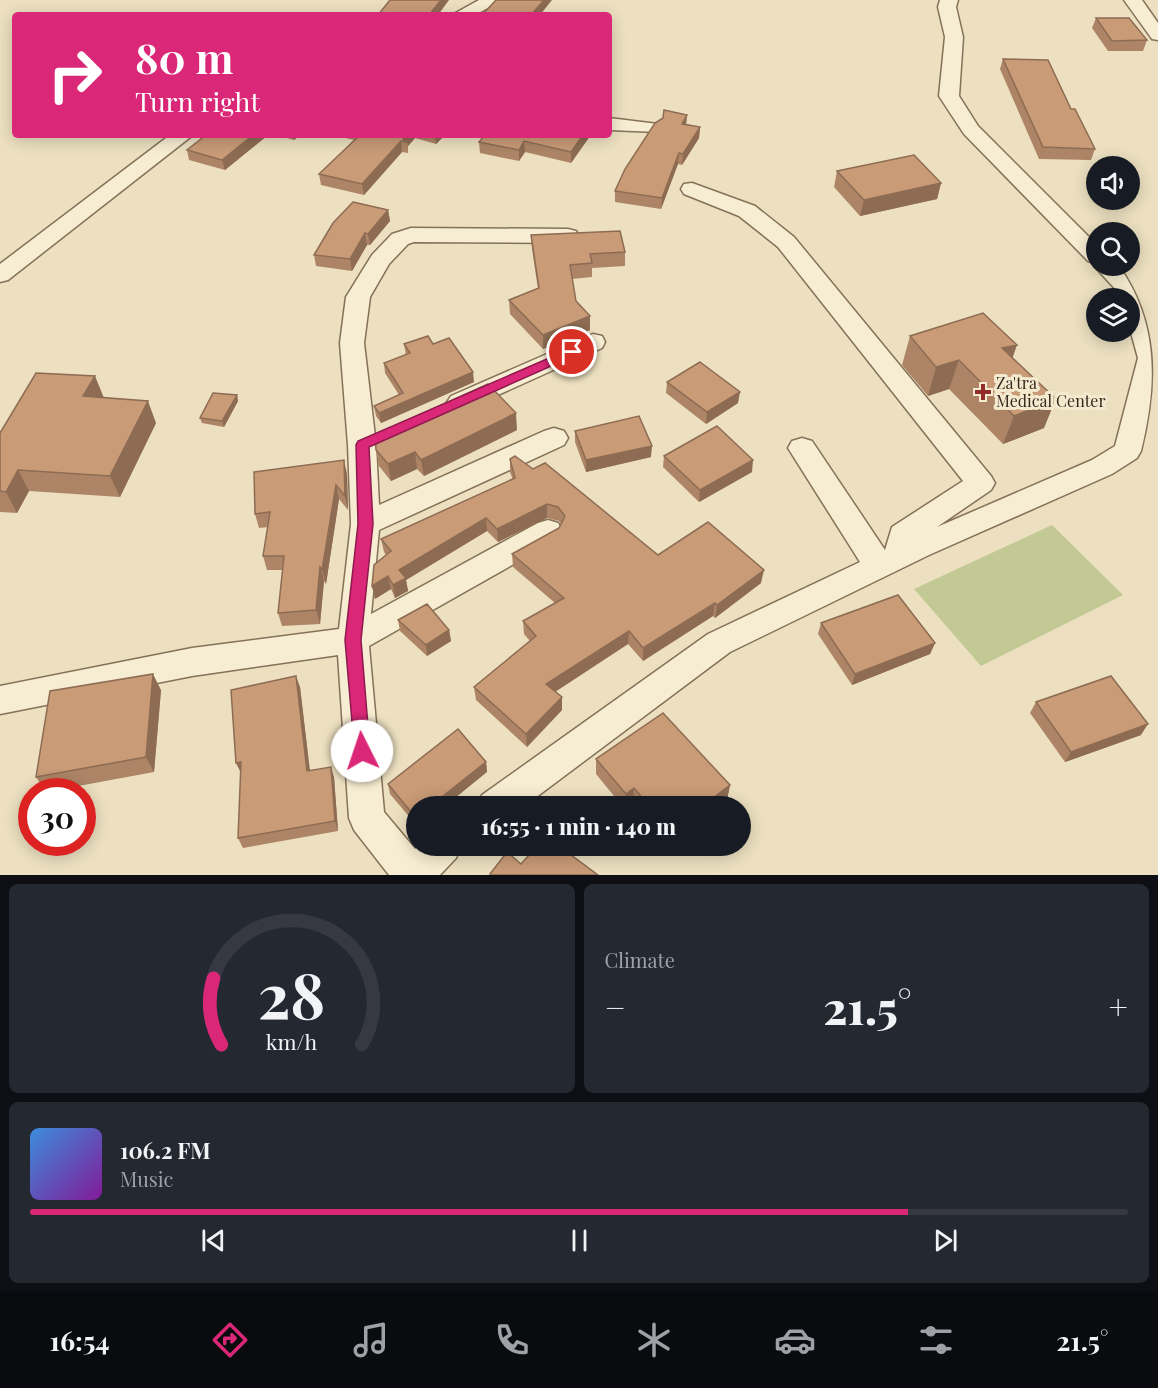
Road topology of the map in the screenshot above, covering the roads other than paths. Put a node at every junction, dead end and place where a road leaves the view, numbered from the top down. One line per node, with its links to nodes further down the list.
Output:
1 (493, 0): 4 (street)
2 (949, 0): 11 (street)
3 (1133, 0): 5 (street)
4 (467, 12)
5 (1158, 35)
6 (612, 124): 7 (street)
7 (651, 128)
8 (179, 138): 12 (street)
9 (692, 189): 20 (street)
10 (593, 236): 18 (street)
11 (1086, 246)
12 (0, 275)
13 (1116, 276): 20 (street)
14 (593, 342): 15 (street)
15 (439, 411)
16 (554, 438): 18 (street)
17 (802, 448): 20 (street)
18 (365, 524): 21 (street)
19 (548, 531): 21 (street)
20 (890, 561): 23 (street)
21 (353, 640): 22 (street); 25 (street)
22 (0, 700)
23 (510, 796)
24 (433, 856): 25 (street)
25 (413, 875)

